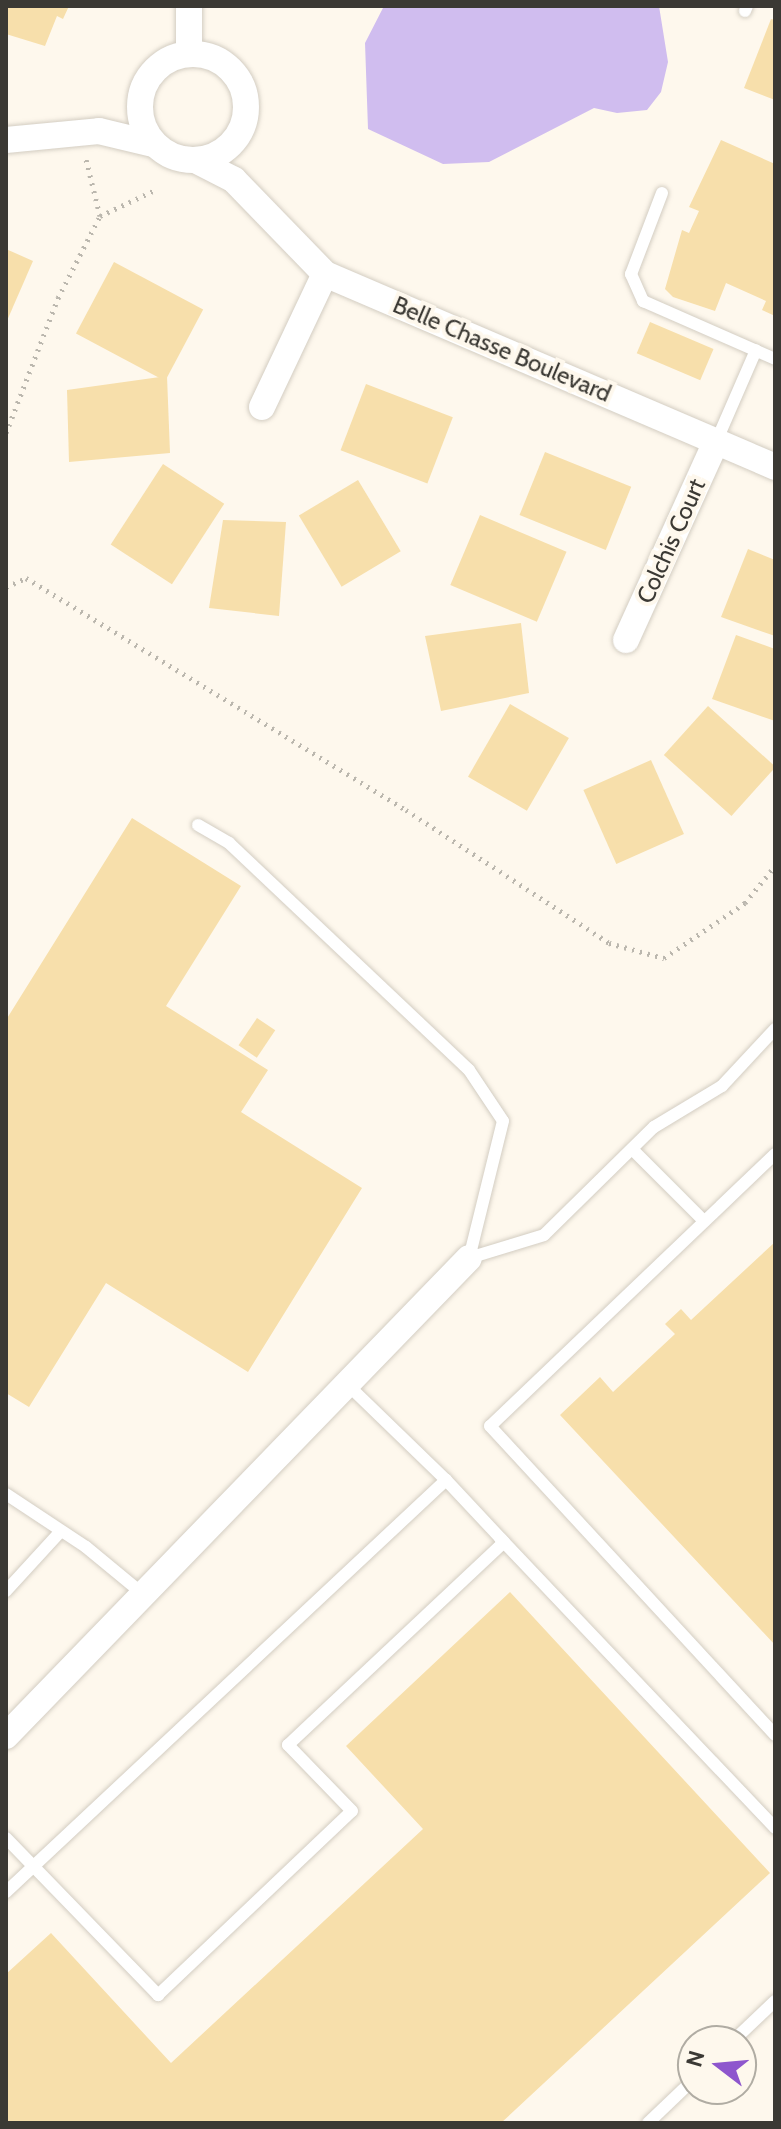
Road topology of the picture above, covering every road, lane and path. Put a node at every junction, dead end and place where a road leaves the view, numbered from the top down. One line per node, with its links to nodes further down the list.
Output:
1 (189, 6): 2 (street)
2 (189, 53): 3 (street, Belle Chasse Boulevard); 5 (street, Belle Chasse Boulevard)
3 (140, 102): 4 (street, Belle Chasse Boulevard); 7 (street)
4 (89, 132): 6 (street, Belle Chasse Boulevard); 7 (street, Belle Chasse Boulevard); 12 (path)
5 (241, 132): 8 (street); 11 (street, Belle Chasse Boulevard)
6 (6, 140)
7 (153, 144): 8 (street, Belle Chasse Boulevard)
8 (199, 162): 11 (street, Belle Chasse Boulevard)
9 (155, 190): 12 (path)
10 (662, 193): 14 (lane)
11 (251, 199): 13 (street, Belle Chasse Boulevard)
12 (100, 216): 17 (path)
13 (325, 274): 16 (street); 18 (street, Belle Chasse Boulevard)
14 (756, 350): 15 (lane); 18 (lane)
15 (775, 359)
16 (262, 407)
17 (6, 433)
18 (716, 442): 19 (street, Belle Chasse Boulevard); 21 (street, Colchis Court)
19 (775, 467)
20 (6, 587): 23 (path)
21 (626, 640)
22 (198, 825): 28 (lane)
23 (775, 866)
24 (775, 1029): 25 (lane)
25 (632, 1149): 27 (lane); 28 (lane)
26 (775, 1154): 27 (lane)
27 (704, 1221): 36 (lane)
28 (469, 1258): 29 (street)
29 (347, 1384): 30 (lane); 35 (street)
30 (446, 1480): 33 (lane); 40 (lane)
31 (6, 1494): 32 (lane)
32 (61, 1531): 34 (lane); 35 (lane)
33 (500, 1538): 38 (lane); 40 (lane)
34 (6, 1591)
35 (143, 1594): 37 (street)
36 (775, 1735)
37 (6, 1736)
38 (775, 1828)
39 (6, 1838): 40 (lane)
40 (34, 1866): 41 (lane)
41 (6, 1892)
42 (775, 2001): 43 (lane)
43 (750, 2025)
44 (677, 2095): 45 (lane)
45 (648, 2123)

